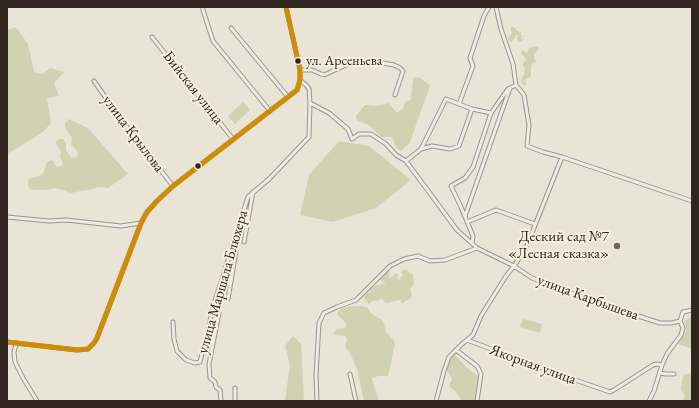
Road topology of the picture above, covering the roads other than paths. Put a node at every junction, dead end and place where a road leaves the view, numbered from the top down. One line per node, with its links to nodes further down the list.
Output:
1 (202, 7): 17 (street)
2 (286, 7): 7 (street)
3 (489, 7): 15 (street)
4 (496, 7): 10 (street)
5 (231, 28): 13 (street)
6 (152, 37): 19 (street, Бийская улица)
7 (300, 70): 8 (street); 12 (street)
8 (300, 80): 13 (street); 14 (street, улица Маршала Блюхера)
9 (94, 82): 23 (street, улица Крылова)
10 (516, 85): 11 (street); 21 (street)
11 (510, 88): 18 (street); 26 (street)
12 (395, 95)
13 (288, 97): 17 (street)
14 (310, 103): 22 (street, улица Карбышева); 24 (street, улица Маршала Блюхера)
15 (459, 104): 16 (street); 20 (street)
16 (472, 109): 18 (street); 20 (street)
17 (270, 111): 19 (street)
18 (491, 113): 26 (street)
19 (233, 139): 23 (street)
20 (421, 149): 22 (street)
21 (562, 157): 25 (street); 30 (street)
22 (406, 161): 32 (street, улица Карбышева)
23 (173, 186): 29 (street)
24 (253, 192): 31 (street); 33 (street, улица Маршала Блюхера)
25 (692, 201)
26 (465, 216): 28 (street)
27 (7, 217): 29 (street)
28 (467, 222): 30 (street); 32 (street)
29 (141, 223): 43 (street)
30 (535, 224): 35 (street)
31 (244, 242)
32 (472, 243): 34 (street, улица Карбышева)
33 (232, 245): 36 (street); 37 (street, улица Маршала Блюхера)
34 (477, 248): 35 (street, улица Карбышева); 53 (street)
35 (514, 266): 39 (street, улица Карбышева); 41 (street)
36 (228, 299)
37 (214, 303): 40 (street, улица Маршала Блюхера); 51 (street)
38 (692, 310): 39 (street)
39 (680, 320): 45 (street)
40 (173, 322)
41 (467, 340): 44 (street); 45 (street, Якорная улица)
42 (7, 342): 43 (street)
43 (16, 344): 50 (street)
44 (456, 350): 55 (street); 56 (street)
45 (662, 365): 46 (street)
46 (660, 373): 48 (street); 57 (street)
47 (350, 374): 54 (street)
48 (674, 374)
49 (235, 388): 52 (street)
50 (37, 401)
51 (221, 401)
52 (235, 401)
53 (317, 401)
54 (356, 401)
55 (436, 401)
56 (477, 401)
57 (649, 401)

